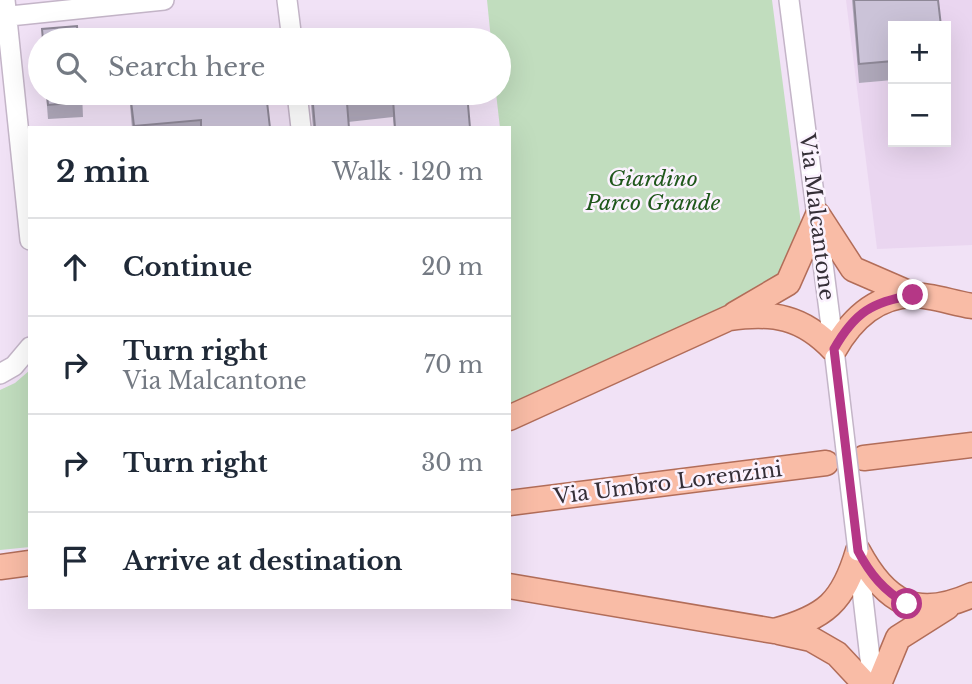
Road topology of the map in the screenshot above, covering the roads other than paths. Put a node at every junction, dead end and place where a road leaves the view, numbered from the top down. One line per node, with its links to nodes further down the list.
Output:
1 (164, 0): 4 (street)
2 (287, 0): 5 (street)
3 (789, 0): 8 (street, Via Malcantone)
4 (4, 11): 9 (street)
5 (290, 28)
6 (298, 105): 7 (street)
7 (301, 126)
8 (818, 215): 10 (main road); 12 (main road); 14 (street, Via Malcantone)
9 (28, 222)
10 (913, 295): 11 (main road); 14 (main road)
11 (972, 306)
12 (729, 318): 14 (main road); 16 (main road)
13 (28, 349): 15 (street)
14 (834, 354): 21 (street, Via Malcantone, bridge)
15 (0, 374)
16 (511, 417)
17 (972, 445): 18 (main road)
18 (864, 458)
19 (826, 463): 20 (main road, Via Umbro Lorenzini)
20 (511, 503)
21 (858, 551): 25 (main road); 26 (main road); 28 (street, Via Malcantone)
22 (28, 563): 23 (main road)
23 (0, 567)
24 (511, 586): 26 (main road)
25 (961, 600): 29 (main road)
26 (775, 631): 27 (main road)
27 (865, 684)
28 (873, 684)
29 (879, 684)

